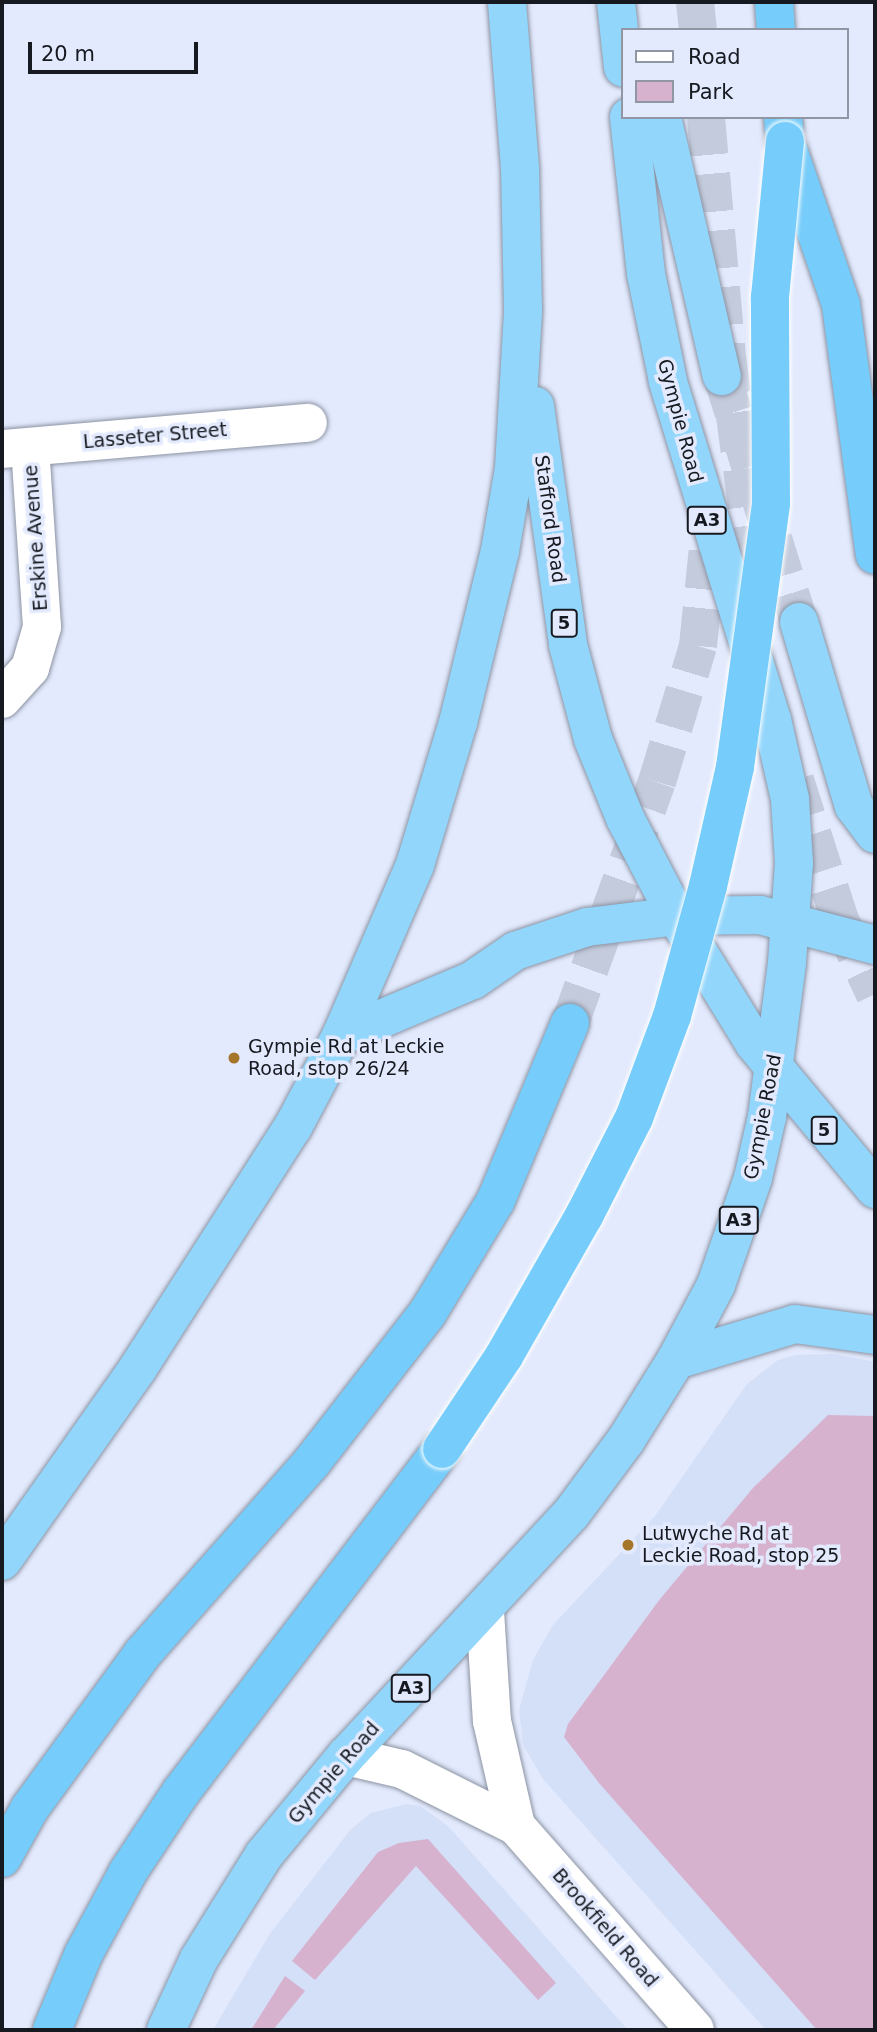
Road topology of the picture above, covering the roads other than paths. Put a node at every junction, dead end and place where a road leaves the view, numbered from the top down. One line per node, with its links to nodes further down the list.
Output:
1 (507, 2): 11 (highway)
2 (616, 2): 7 (highway)
3 (622, 2): 5 (highway)
4 (774, 2): 6 (highway)
5 (631, 28)
6 (776, 28)
7 (622, 59)
8 (629, 119): 20 (highway, Gympie Road / A3)
9 (662, 119): 12 (highway)
10 (784, 129): 15 (highway); 33 (highway, bridge)
11 (523, 310): 19 (highway, Stafford Road / 5); 23 (highway)
12 (722, 376)
13 (308, 423): 14 (street, Lasseter Street)
14 (16, 448): 17 (street, Erskine Avenue)
15 (875, 555)
16 (799, 622): 18 (highway)
17 (2, 699)
18 (875, 834)
19 (676, 916): 20 (highway); 23 (highway); 24 (highway, Stafford Road / 5)
20 (791, 920): 21 (highway); 24 (highway, Gympie Road / A3)
21 (875, 945)
22 (570, 1023): 32 (highway)
23 (341, 1036): 28 (highway)
24 (774, 1070): 25 (highway, Stafford Road / 5); 27 (highway, Gympie Road / A3)
25 (875, 1189)
26 (875, 1335): 27 (highway)
27 (676, 1360): 29 (highway, Gympie Road / A3)
28 (2, 1561)
29 (485, 1611): 30 (highway, Gympie Road / A3); 31 (street, Brookfield Road)
30 (346, 1756): 31 (street, Brookfield Road); 34 (highway, Gympie Road / A3)
31 (516, 1826): 35 (street, Brookfield Road)
32 (2, 1858)
33 (52, 2030)
34 (166, 2030)
35 (695, 2030)

